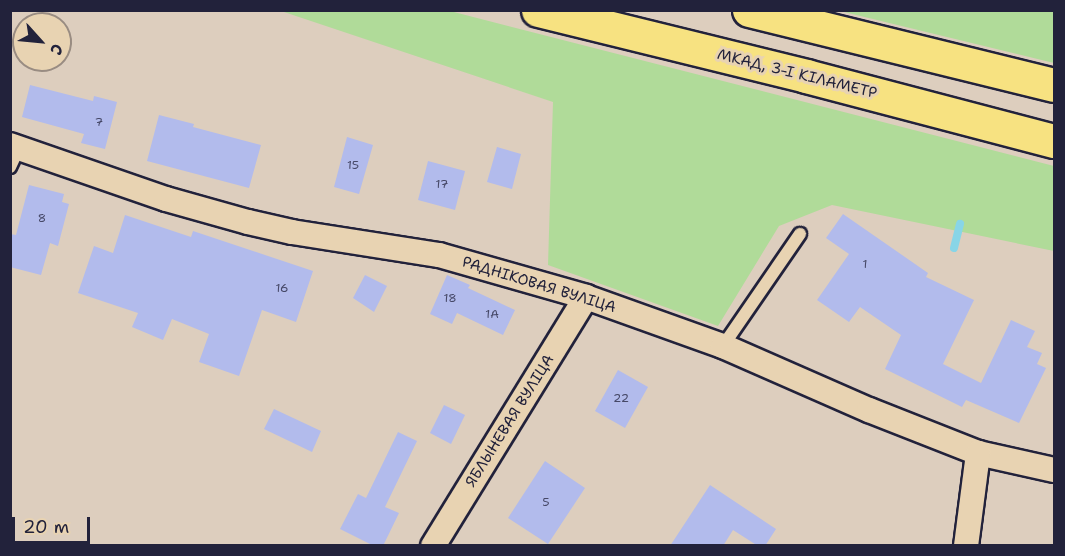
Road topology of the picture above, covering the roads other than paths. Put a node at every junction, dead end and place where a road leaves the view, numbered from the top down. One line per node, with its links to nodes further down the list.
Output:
1 (538, 10): 4 (highway, МКАД, 3-І КІЛАМЕТР)
2 (749, 10): 3 (highway)
3 (1054, 85)
4 (1054, 141)
5 (13, 153): 7 (street, РАДНІКОВАЯ ВУЛІЦА)
6 (801, 234): 8 (lane)
7 (586, 297): 8 (street, РАДНІКОВАЯ ВУЛІЦА); 11 (street, ЯБЛЫНЕВАЯ ВУЛІЦА)
8 (723, 346): 9 (street, РАДНІКОВАЯ ВУЛІЦА)
9 (978, 453): 10 (street, РАДНІКОВАЯ ВУЛІЦА); 12 (street)
10 (1054, 470)
11 (433, 546)
12 (966, 546)

